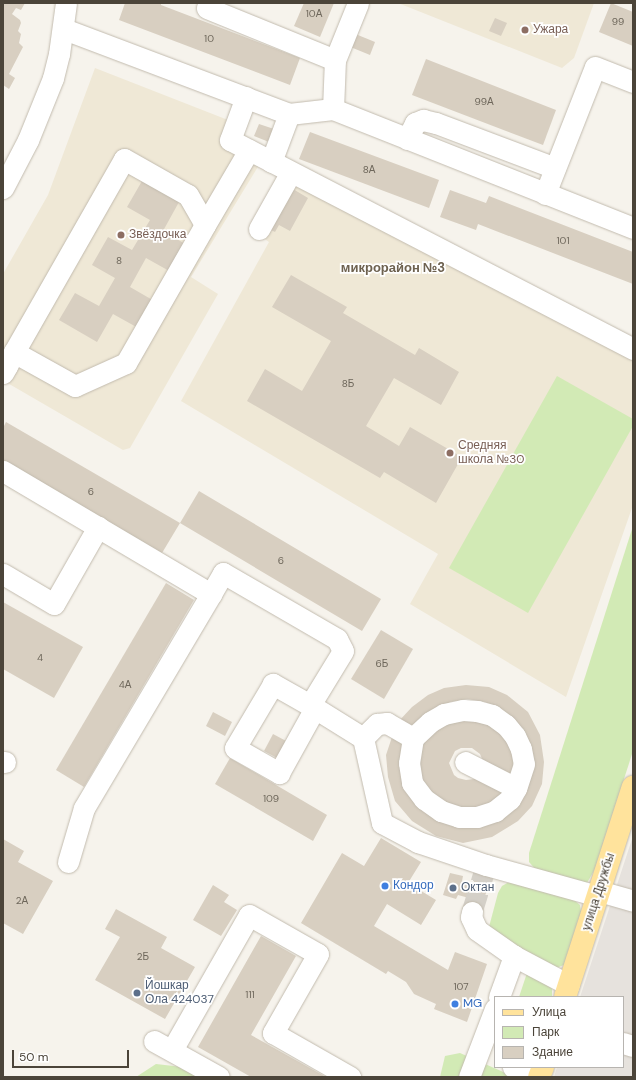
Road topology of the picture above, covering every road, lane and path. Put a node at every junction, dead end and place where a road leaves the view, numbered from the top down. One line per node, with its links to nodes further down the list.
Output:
1 (66, 3): 4 (street)
2 (209, 3): 5 (street)
3 (358, 3): 5 (street)
4 (64, 28): 7 (street); 15 (street)
5 (335, 60): 8 (street)
6 (633, 82): 13 (street)
7 (246, 98): 9 (street); 11 (street)
8 (333, 109): 9 (street); 10 (street)
9 (289, 114): 12 (street)
10 (407, 139): 13 (street); 16 (street)
11 (249, 150): 12 (street); 17 (street)
12 (271, 162): 14 (street)
13 (555, 168): 16 (street)
14 (291, 172): 19 (street); 20 (street)
15 (3, 188)
16 (545, 194): 18 (street)
17 (205, 225): 21 (street); 21 (street)
18 (633, 227)
19 (259, 229)
20 (633, 349)
21 (14, 352): 22 (street)
22 (3, 373)
23 (3, 471): 24 (street)
24 (98, 527): 25 (street); 26 (street)
25 (3, 574)
26 (211, 594): 27 (street); 32 (street)
27 (363, 738): 28 (street); 33 (street)
28 (413, 738): 31 (street); 31 (street)
29 (465, 762): 31 (street)
30 (633, 787): 33 (main road, улица Дружбы)
31 (516, 788)
32 (68, 862)
33 (599, 894): 34 (street); 39 (main road, улица Дружбы)
34 (633, 901)
35 (472, 912): 37 (street)
36 (216, 946): 38 (street)
37 (514, 956): 39 (street); 40 (street)
38 (200, 973)
39 (567, 991)
40 (499, 996)
41 (494, 1016): 42 (street)
42 (488, 1055): 47 (street)
43 (516, 1068): 48 (street)
44 (542, 1068): 48 (main road)
45 (219, 1077): 46 (street)
46 (350, 1077)
47 (469, 1077)
48 (538, 1077)

